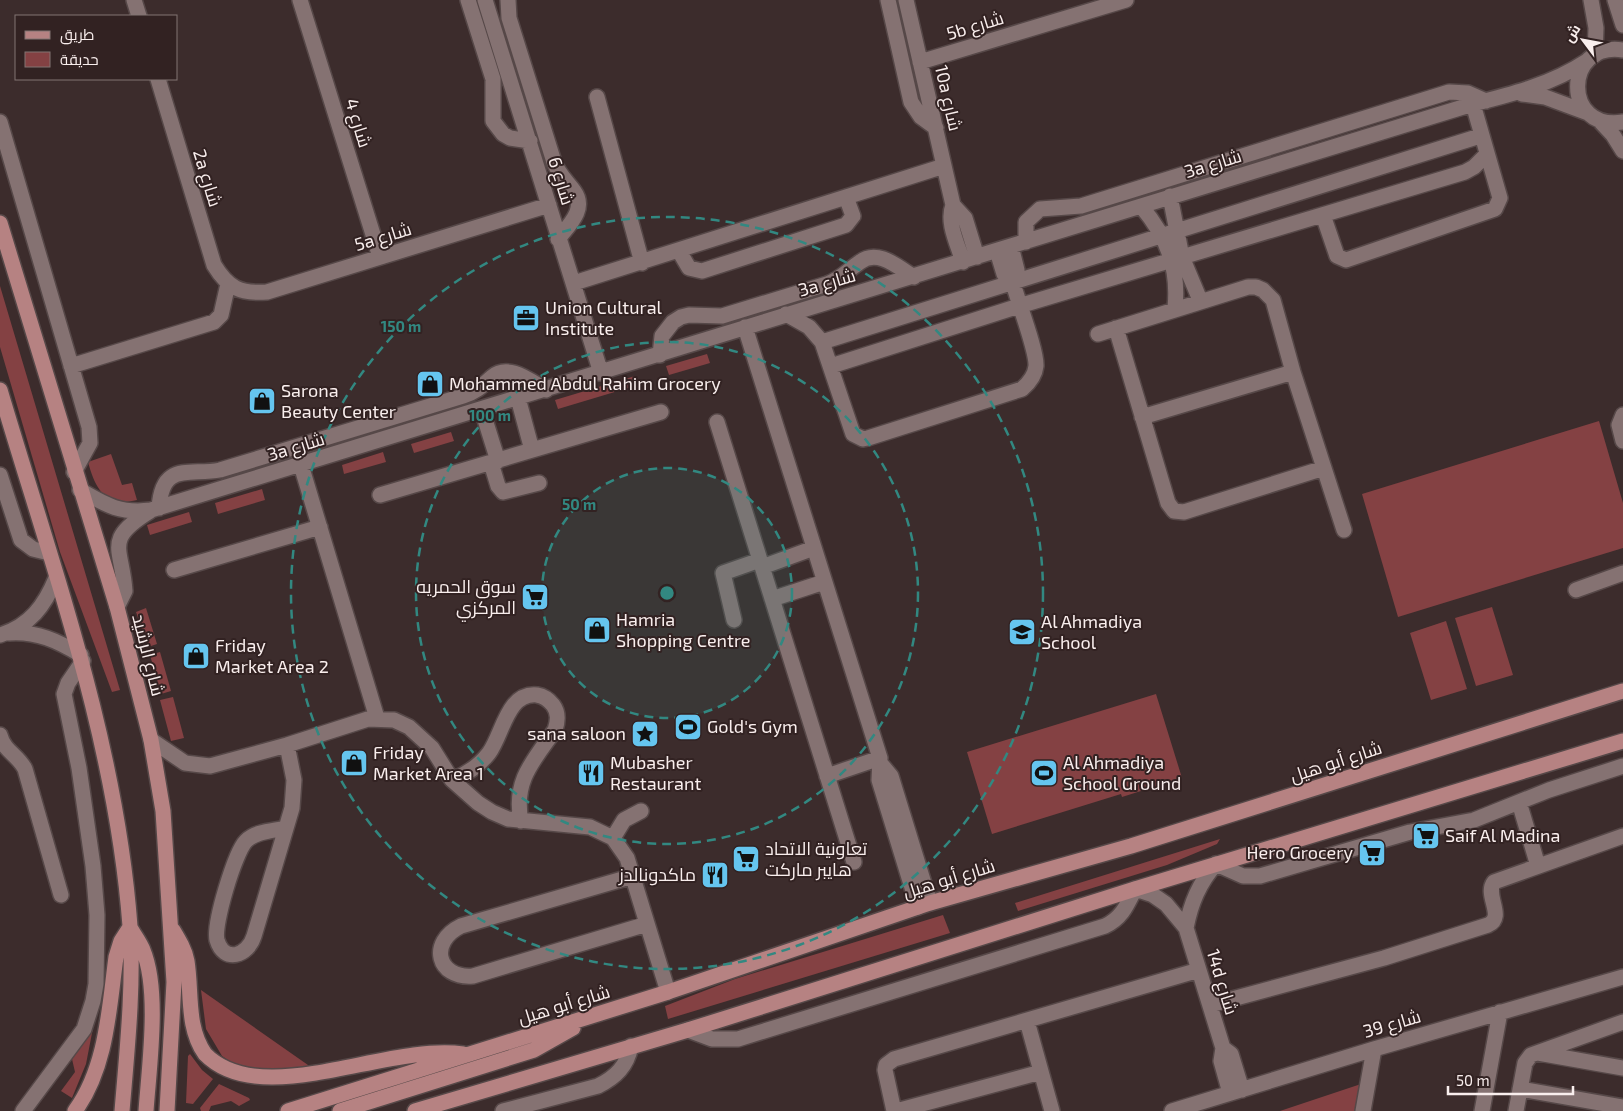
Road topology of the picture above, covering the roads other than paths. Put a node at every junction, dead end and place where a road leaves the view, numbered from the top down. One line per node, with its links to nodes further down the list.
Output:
1 (134, 0): 11 (street)
2 (300, 0): 42 (street, شارع 4)
3 (468, 0): 25 (street)
4 (485, 0): 25 (street, شارع 6)
5 (508, 0): 38 (street)
6 (888, 0): 23 (street)
7 (1126, 0): 15 (street, 5b شارع)
8 (1591, 0): 14 (street)
9 (1615, 0): 12 (street)
10 (907, 1): 15 (street, 10a شارع)
11 (139, 15)
12 (1623, 26)
13 (1623, 50): 14 (street, 3a شارع)
14 (1591, 58): 17 (street, 3a شارع); 20 (street)
15 (920, 62): 23 (street, 10a شارع)
16 (158, 80): 49 (street, 2a شارع)
17 (1513, 94): 19 (street, 3a شارع); 20 (street, 3a شارع)
18 (597, 97): 46 (street)
19 (1479, 102): 24 (street); 29 (street, 3a شارع); 40 (street)
20 (1593, 116): 22 (street, 3a شارع); 26 (street)
21 (0, 122): 60 (street)
22 (1623, 122)
23 (936, 128): 28 (street, 10a شارع)
24 (1480, 136): 27 (street); 37 (street)
25 (530, 141): 31 (street, شارع 6)
26 (1623, 151)
27 (1486, 155): 33 (street); 33 (street)
28 (944, 166): 30 (street); 45 (street, 10a شارع)
29 (1170, 196): 32 (street, 3a شارع); 37 (street)
30 (846, 197): 34 (street); 39 (street)
31 (549, 205): 38 (street, شارع 6); 42 (street, 5a شارع)
32 (1141, 206): 37 (street); 40 (street, 3a شارع)
33 (1323, 215): 44 (street)
34 (783, 217): 36 (street); 39 (street)
35 (0, 223): 77 (main road, شارع الرشيد)
36 (736, 232): 41 (street); 43 (street)
37 (1170, 234): 44 (street); 48 (street)
38 (558, 239): 50 (street, شارع 6)
39 (792, 242): 43 (street)
40 (1011, 246): 45 (street, 3a شارع); 48 (street)
41 (679, 251): 43 (street); 46 (street)
42 (380, 257): 49 (street, 5a شارع)
43 (744, 257)
44 (1178, 258): 51 (street); 52 (street); 53 (street)
45 (970, 259): 47 (street, 3a شارع)
46 (642, 263): 50 (street)
47 (914, 277): 54 (street, 3a شارع); 59 (street)
48 (1013, 283): 52 (street); 58 (street)
49 (228, 284): 60 (street)
50 (574, 284): 63 (street, شارع 6)
51 (1200, 300): 53 (street); 62 (street)
52 (1019, 306): 61 (street); 61 (street)
53 (1175, 308): 56 (street)
54 (786, 314): 55 (street, 3a شارع); 58 (street)
55 (746, 328): 59 (street, 3a شارع); 85 (street)
56 (1116, 328): 57 (street); 70 (street)
57 (1098, 334)
58 (822, 342): 61 (street)
59 (660, 355): 63 (street, 3a شارع)
60 (71, 366): 77 (street)
61 (831, 366)
62 (1293, 372): 70 (street); 76 (street)
63 (601, 373): 65 (street, 3a شارع)
64 (0, 390): 86 (main road)
65 (546, 390): 66 (street, 3a شارع); 82 (street)
66 (518, 398): 67 (street, 3a شارع); 73 (street)
67 (482, 410): 74 (street); 75 (street, 3a شارع)
68 (661, 412): 73 (street)
69 (1623, 415): 72 (street)
70 (1142, 417): 76 (street)
71 (717, 422): 87 (street)
72 (1623, 441)
73 (532, 450): 74 (street)
74 (494, 462): 79 (street); 81 (street)
75 (300, 465): 82 (street, 3a شارع); 83 (street)
76 (1324, 468): 84 (street)
77 (74, 472): 80 (main road, شارع الرشيد)
78 (0, 475): 86 (street)
79 (539, 483)
80 (80, 490): 82 (street, 3a شارع); 94 (main road, شارع الرشيد)
81 (380, 495)
82 (155, 509): 94 (street, 3a شارع)
83 (320, 527): 88 (street); 100 (street)
84 (1344, 530)
85 (814, 548): 87 (street); 91 (street)
86 (49, 553): 90 (main road)
87 (761, 564): 93 (street); 95 (street)
88 (174, 570)
89 (1623, 573): 92 (street)
90 (56, 578): 96 (street); 97 (main road)
91 (824, 582): 93 (street); 105 (street)
92 (1576, 590)
93 (772, 599): 107 (street)
94 (117, 607): 102 (main road, شارع الرشيد)
95 (734, 620)
96 (2, 634): 97 (street)
97 (82, 658): 123 (main road); 145 (street)
98 (1623, 679): 99 (main road)
99 (1617, 693): 121 (main road, شارع أبو هيل)
100 (377, 718): 104 (street); 108 (street)
101 (0, 735): 120 (street)
102 (151, 740): 104 (street); 124 (main road, شارع الرشيد)
103 (1623, 741): 116 (main road)
104 (287, 745): 112 (street)
105 (881, 761): 107 (street); 121 (street)
106 (1623, 766): 109 (street)
107 (827, 776): 115 (street)
108 (452, 780): 111 (street); 111 (street)
109 (1519, 802): 116 (street); 117 (street)
110 (641, 811): 114 (street)
111 (521, 821): 114 (street)
112 (286, 828): 112 (street)
113 (1623, 836): 117 (street)
114 (613, 838): 118 (street)
115 (854, 862)
116 (1216, 864): 119 (main road); 125 (street)
117 (1538, 866): 129 (street)
118 (633, 876): 122 (street); 122 (street)
119 (1135, 888): 125 (street, 14d شارع); 134 (main road); 134 (street)
120 (61, 895)
121 (924, 905): 128 (main road, شارع أبو هيل)
122 (647, 924): 128 (street)
123 (130, 927): 146 (main road); 147 (main road); 148 (main road)
124 (171, 927): 138 (main road); 149 (main road, شارع الرشيد)
125 (1186, 928): 126 (street, 14d شارع)
126 (1199, 970): 129 (street, 14d شارع); 132 (street)
127 (1623, 977): 130 (street, شارع 39)
128 (668, 992): 131 (main road, شارع أبو هيل)
129 (1210, 1006): 142 (street, 14d شارع)
130 (1500, 1012): 136 (street, شارع 39); 158 (street)
131 (586, 1018): 138 (main road, شارع أبو هيل); 151 (main road)
132 (1027, 1020): 140 (street); 154 (street)
133 (1619, 1025): 137 (street)
134 (688, 1030): 135 (main road)
135 (631, 1046): 144 (street); 152 (main road)
136 (1374, 1049): 142 (street, شارع 39); 157 (street)
137 (1536, 1052): 139 (street); 141 (street)
138 (470, 1055): 150 (main road, شارع أبو هيل)
139 (1623, 1068)
140 (1041, 1072): 154 (street); 155 (street)
141 (1520, 1089): 143 (street); 159 (street)
142 (1236, 1092): 156 (street, شارع 39)
143 (1623, 1107)
144 (521, 1109): 153 (street)
145 (23, 1111)
146 (75, 1111)
147 (122, 1111)
148 (146, 1111)
149 (166, 1111)
150 (288, 1111)
151 (340, 1111)
152 (415, 1111)
153 (503, 1111)
154 (895, 1111)
155 (1052, 1111)
156 (1172, 1111)
157 (1363, 1111)
158 (1482, 1111)
159 (1516, 1111)

